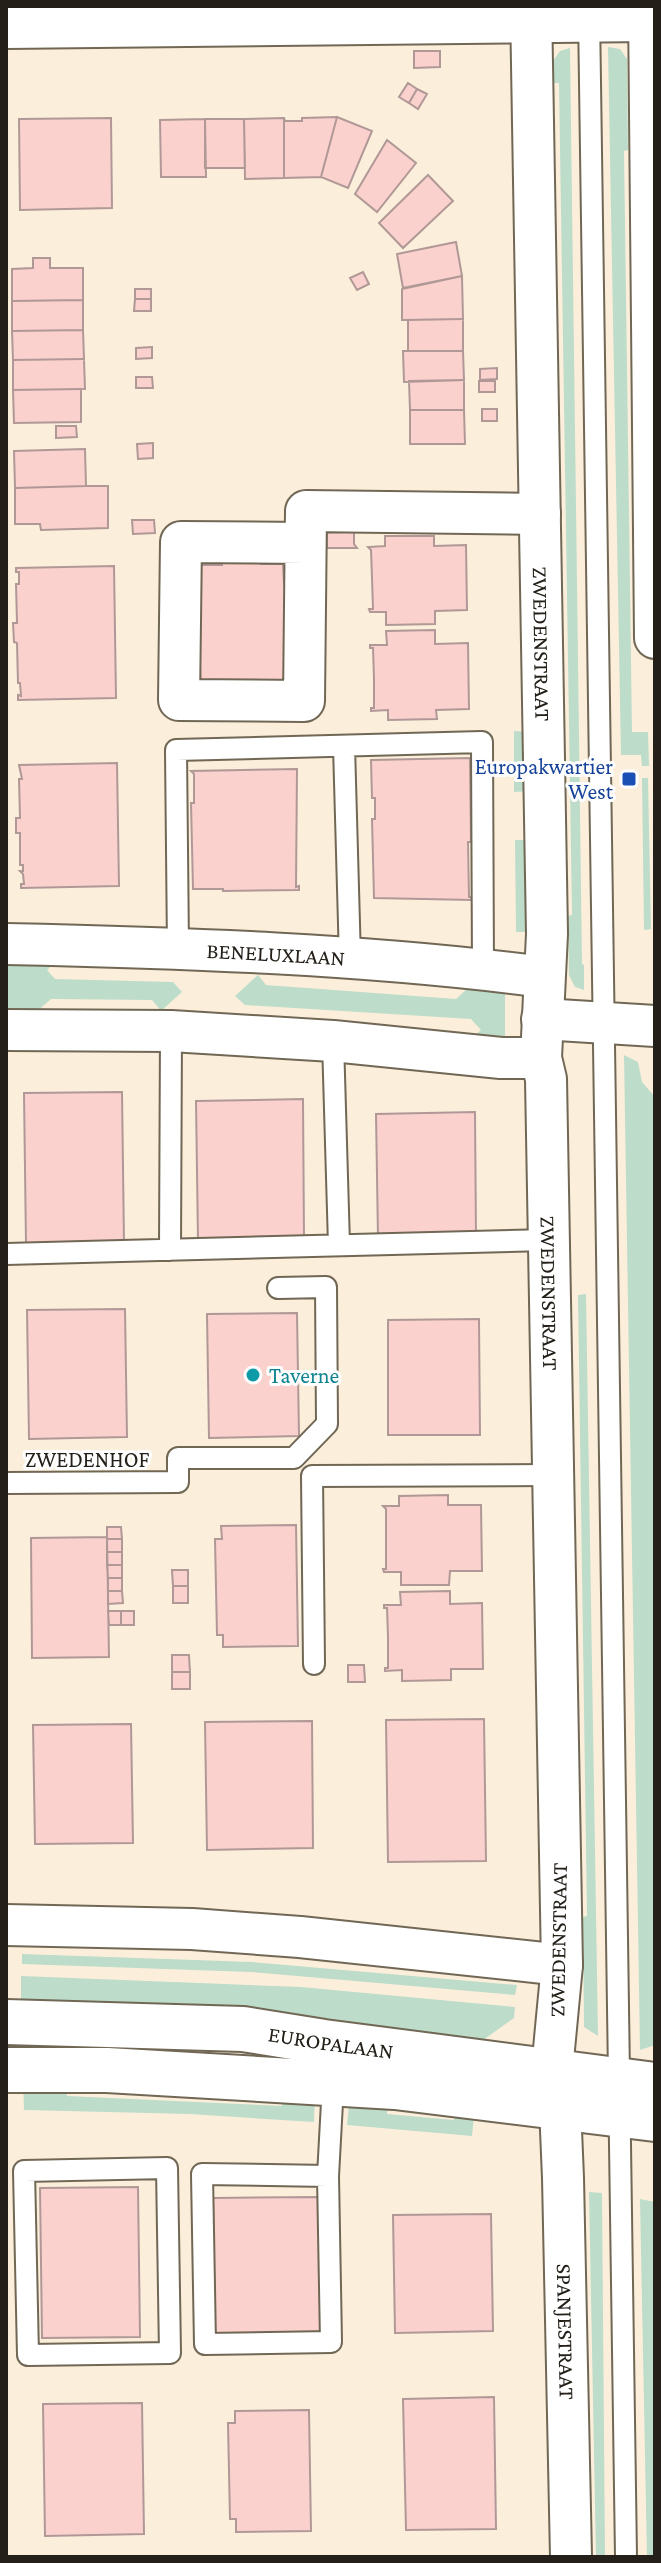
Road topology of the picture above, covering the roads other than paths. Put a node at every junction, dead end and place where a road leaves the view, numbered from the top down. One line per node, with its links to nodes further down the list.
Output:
1 (589, 13): 3 (street); 4 (street); 19 (lane)
2 (469, 14): 3 (street); 5 (street)
3 (531, 14): 8 (street, ZWEDENSTRAAT)
4 (649, 14): 7 (street)
5 (137, 16): 6 (street)
6 (6, 28)
7 (653, 94): 10 (street)
8 (540, 514): 9 (street); 17 (street, ZWEDENSTRAAT)
9 (305, 543): 9 (street)
10 (654, 596): 11 (street)
11 (655, 638)
12 (344, 746): 14 (lane); 15 (lane); 16 (lane)
13 (6, 944): 14 (street, BENELUXLAAN)
14 (178, 948): 15 (street, BENELUXLAAN)
15 (350, 959): 16 (street, BENELUXLAAN)
16 (483, 968): 17 (street, BENELUXLAAN)
17 (544, 977): 18 (street, ZWEDENSTRAAT)
18 (542, 1019): 19 (street); 24 (street, ZWEDENSTRAAT)
19 (603, 1021): 20 (street); 39 (lane)
20 (655, 1026)
21 (6, 1030): 22 (street)
22 (171, 1031): 23 (street); 27 (lane)
23 (333, 1041): 24 (street); 26 (lane)
24 (541, 1058): 25 (street, ZWEDENSTRAAT)
25 (548, 1240): 26 (lane); 30 (street, ZWEDENSTRAAT)
26 (339, 1245): 27 (lane)
27 (170, 1250): 28 (lane)
28 (6, 1254)
29 (278, 1288): 31 (lane, ZWEDENHOF)
30 (552, 1475): 32 (lane); 34 (street, ZWEDENSTRAAT)
31 (6, 1483)
32 (314, 1664)
33 (6, 1925): 34 (street)
34 (562, 1965): 38 (street, ZWEDENSTRAAT)
35 (6, 2022): 38 (street, EUROPALAAN)
36 (6, 2070): 37 (street, EUROPALAAN)
37 (333, 2084): 38 (street, EUROPALAAN); 40 (lane)
38 (556, 2088): 39 (street, EUROPALAAN); 43 (street, SPANJESTRAAT)
39 (637, 2099): 44 (lane)
40 (328, 2176): 40 (lane)
41 (27, 2321): 41 (lane); 42 (lane)
42 (6, 2322)
43 (571, 2557)
44 (626, 2557)

